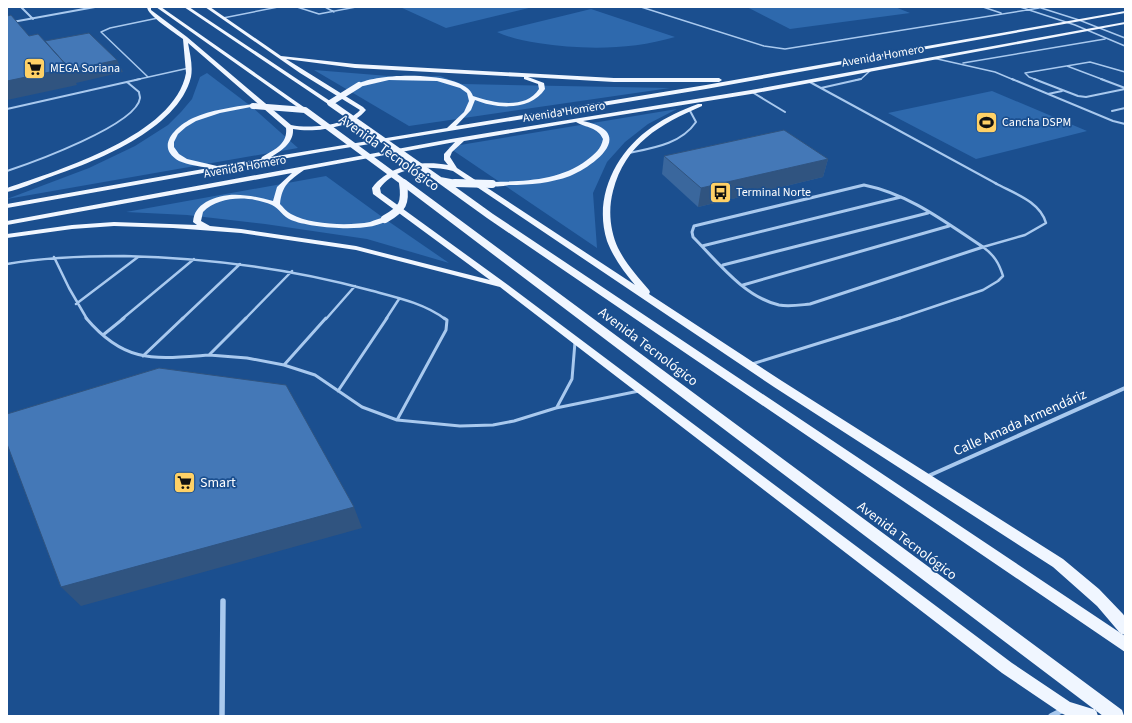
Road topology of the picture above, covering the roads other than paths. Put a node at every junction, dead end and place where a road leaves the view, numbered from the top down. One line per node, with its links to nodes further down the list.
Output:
1 (21, 7): 21 (street)
2 (95, 7): 21 (street)
3 (149, 7): 22 (main road)
4 (158, 7): 57 (main road, Avenida Tecnológico)
5 (186, 7): 54 (main road, Avenida Tecnológico)
6 (207, 7): 23 (main road)
7 (260, 7): 16 (lane)
8 (278, 7): 16 (lane)
9 (297, 7): 18 (lane)
10 (325, 7): 18 (lane)
11 (356, 7): 18 (lane)
12 (641, 7): 20 (lane)
13 (983, 7): 20 (lane)
14 (1020, 7): 17 (lane)
15 (1038, 7): 17 (lane); 24 (lane)
16 (264, 10): 23 (lane)
17 (1028, 10): 20 (lane); 25 (lane)
18 (334, 12)
19 (1125, 12): 24 (main road, Avenida Homero)
20 (1002, 14)
21 (33, 18): 26 (street)
22 (158, 18): 30 (main road); 43 (lane)
23 (223, 18): 34 (main road)
24 (1079, 20): 25 (main road, Avenida Homero); 28 (lane)
25 (1067, 22): 29 (lane); 40 (main road, Avenida Homero)
26 (7, 23)
27 (1125, 23): 28 (main road, Avenida Homero)
28 (1099, 27): 29 (main road, Avenida Homero); 31 (lane)
29 (1085, 29): 32 (lane); 35 (main road, Avenida Homero)
30 (185, 38): 38 (main road); 63 (main road)
31 (1125, 38)
32 (1105, 39): 33 (lane); 36 (lane)
33 (1125, 46)
34 (280, 57): 41 (main road); 63 (main road)
35 (931, 58): 36 (lane); 39 (main road, Avenida Homero)
36 (961, 64): 51 (lane)
37 (1066, 65): 42 (lane); 48 (lane); 49 (lane)
38 (189, 68): 43 (lane); 74 (main road)
39 (872, 69): 45 (main road, Avenida Homero); 47 (lane)
40 (791, 71): 44 (main road, Avenida Homero); 45 (main road)
41 (478, 72): 44 (main road); 52 (main road)
42 (1125, 72)
43 (148, 77): 46 (lane)
44 (755, 78): 64 (main road, Avenida Homero)
45 (808, 81): 47 (lane); 50 (main road, Avenida Homero)
46 (127, 82): 56 (lane); 71 (lane)
47 (821, 88): 84 (lane)
48 (1125, 88): 49 (lane)
49 (1063, 91): 51 (lane)
50 (752, 92): 53 (main road, Avenida Homero); 60 (lane)
51 (1048, 94): 62 (lane)
52 (471, 97): 54 (main road, bridge); 64 (main road)
53 (718, 97): 58 (main road); 61 (main road, Avenida Homero)
54 (330, 103): 72 (main road, Avenida Tecnológico, bridge)
55 (1125, 108): 59 (lane)
56 (7, 109)
57 (305, 110): 68 (main road, bridge); 73 (main road, Avenida Tecnológico, bridge)
58 (688, 110): 66 (main road); 66 (lane)
59 (1112, 111)
60 (785, 112)
61 (577, 121): 65 (main road, Avenida Homero); 72 (main road, bridge)
62 (1125, 124)
63 (289, 127): 67 (main road)
64 (448, 129): 67 (main road, Avenida Homero)
65 (465, 139): 69 (main road, Avenida Homero); 70 (main road)
66 (625, 154): 96 (main road)
67 (256, 162): 68 (main road, Avenida Homero)
68 (220, 168): 77 (main road, Avenida Homero)
69 (303, 168): 76 (main road); 79 (main road, Avenida Homero)
70 (455, 168): 94 (main road); 96 (main road)
71 (7, 171)
72 (440, 180): 112 (main road, Avenida Tecnológico)
73 (403, 182): 76 (main road, bridge); 117 (main road, Avenida Tecnológico)
74 (7, 190)
75 (901, 197): 78 (street); 83 (street); 83 (street)
76 (276, 204): 81 (main road)
77 (7, 206)
78 (928, 213): 80 (street); 90 (street)
79 (7, 223)
80 (949, 226): 84 (street); 92 (street)
81 (209, 229): 82 (main road); 94 (main road)
82 (7, 236)
83 (702, 246): 90 (street)
84 (983, 246): 92 (street); 103 (lane)
85 (54, 257): 86 (lane); 88 (lane); 97 (lane)
86 (138, 257): 87 (lane); 97 (lane)
87 (194, 259): 89 (lane); 98 (lane)
88 (7, 264)
89 (240, 264): 91 (lane); 101 (lane)
90 (723, 265): 92 (street)
91 (292, 271): 93 (lane); 100 (lane)
92 (743, 285)
93 (355, 286): 95 (lane); 102 (lane)
94 (505, 287): 99 (main road)
95 (400, 299): 105 (lane); 108 (lane)
96 (653, 301): 103 (main road)
97 (76, 304): 98 (lane)
98 (102, 335): 101 (lane)
99 (575, 342): 106 (main road); 107 (lane)
100 (209, 355): 101 (lane); 102 (lane)
101 (143, 356)
102 (284, 365): 105 (lane)
103 (748, 365): 109 (main road)
104 (1125, 388): 109 (street, Calle Amada Armendáriz)
105 (338, 391): 108 (lane)
106 (641, 391): 107 (lane); 113 (main road)
107 (556, 408): 108 (lane)
108 (396, 420)
109 (924, 477): 111 (main road)
110 (223, 601): 114 (street)
111 (1125, 628)
112 (1125, 644)
113 (1066, 708): 115 (street); 116 (main road)
114 (222, 716)
115 (1050, 716)
116 (1090, 716)
117 (1116, 716)

